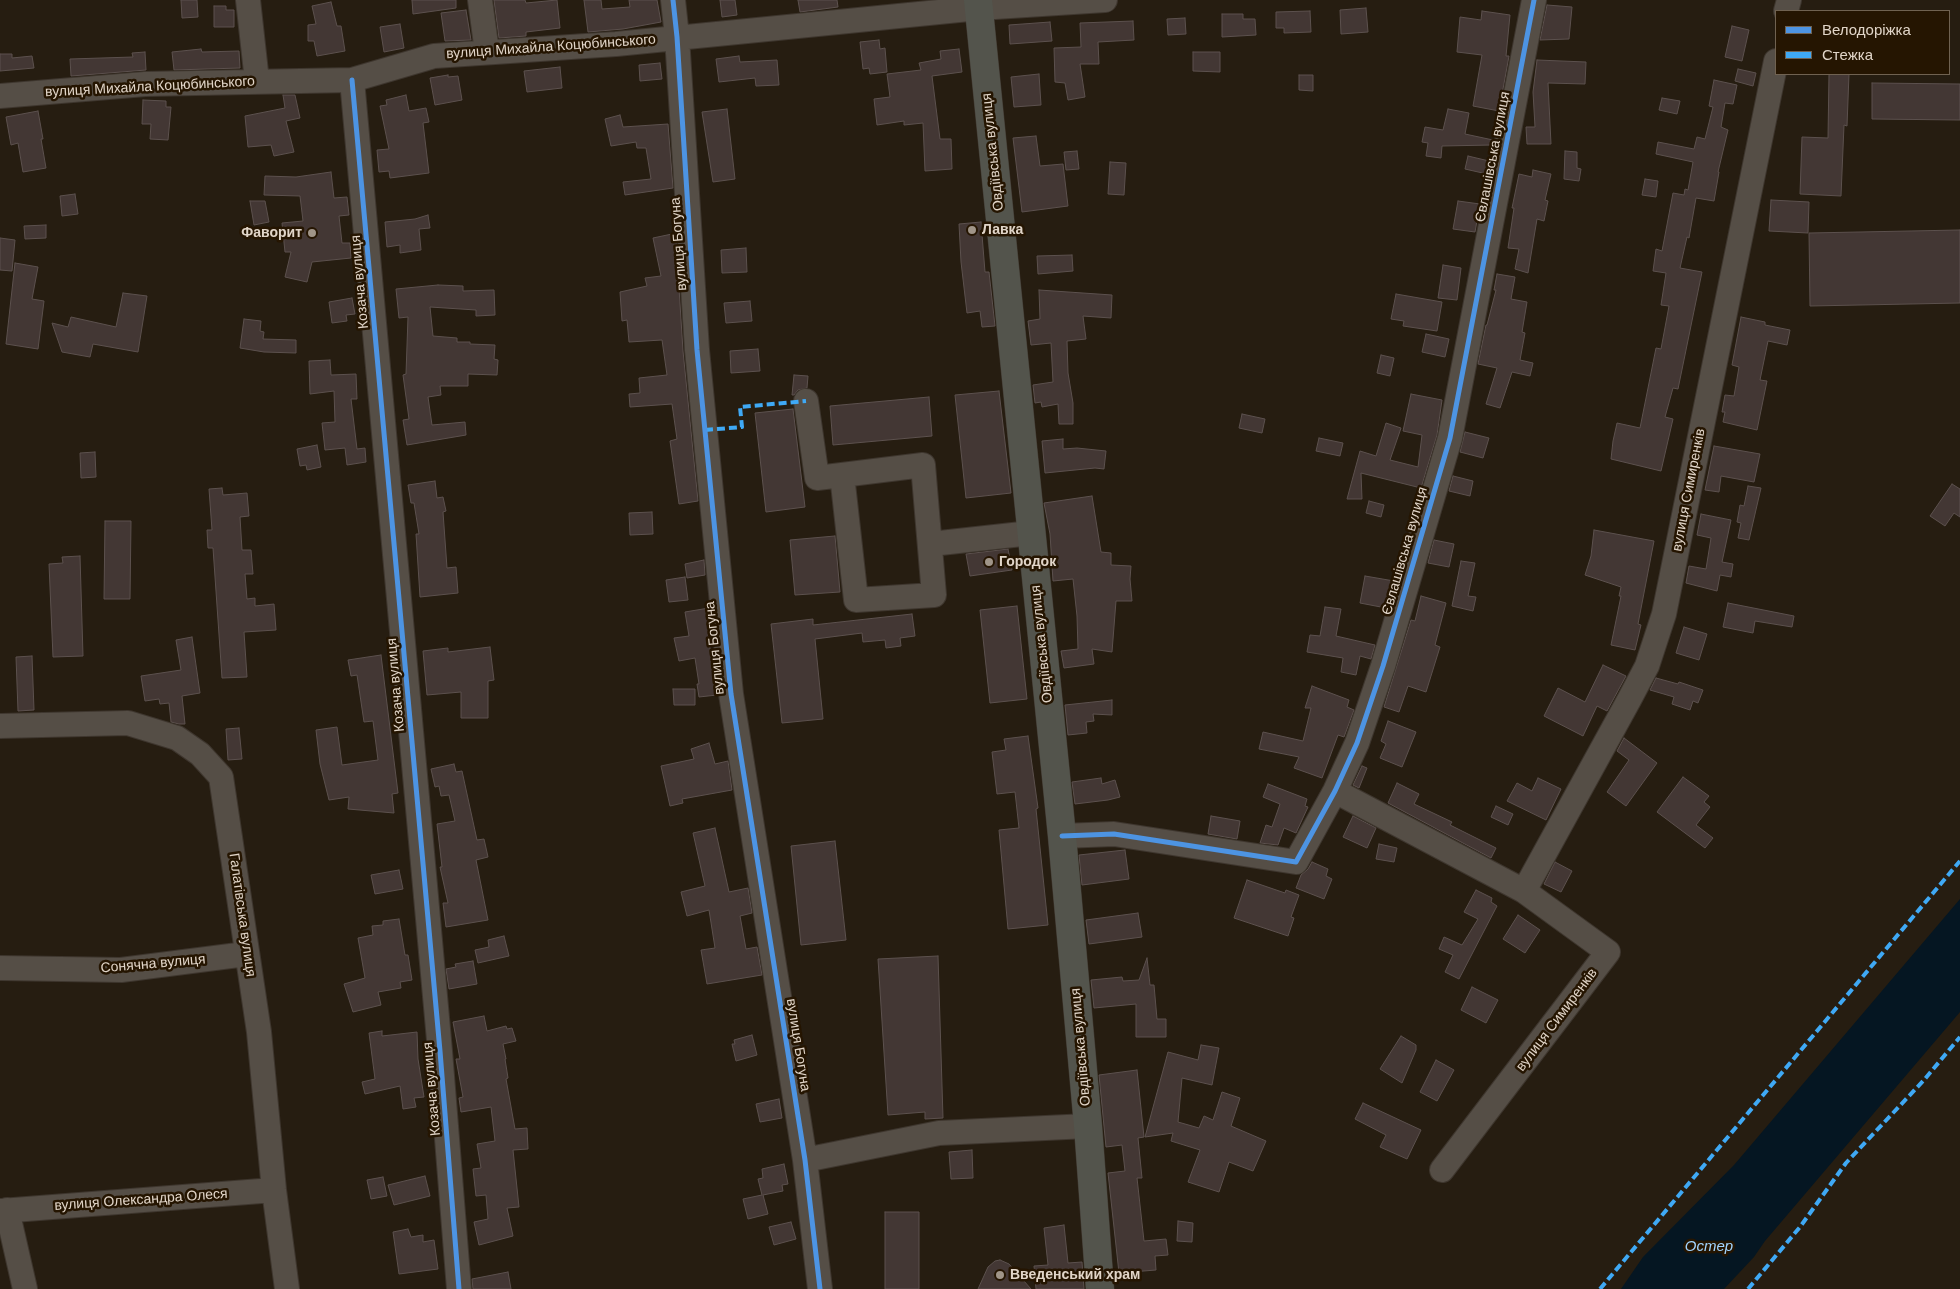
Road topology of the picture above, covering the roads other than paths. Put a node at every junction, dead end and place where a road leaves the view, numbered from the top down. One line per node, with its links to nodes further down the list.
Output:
1 (248, 0): 11 (street)
2 (480, 0): 8 (street)
3 (673, 0): 7 (street, вулиця Богуна)
4 (1105, 0): 6 (street, вулиця Михайла Коцюбинського)
5 (1534, 0): 18 (street, Євлашівська вулиця)
6 (979, 4): 7 (street, вулиця Михайла Коцюбинського); 15 (main road, Овдіївська вулиця)
7 (677, 37): 8 (street, вулиця Михайла Коцюбинського); 24 (street, вулиця Богуна)
8 (486, 52): 10 (street, вулиця Михайла Коцюбинського)
9 (1775, 66): 20 (street, вулиця Симиренків)
10 (352, 80): 11 (street, вулиця Михайла Коцюбинського); 30 (street, Козача вулиця)
11 (257, 81): 12 (street, вулиця Михайла Коцюбинського)
12 (0, 96)
13 (806, 401): 14 (street)
14 (842, 475): 16 (street); 16 (street)
15 (1031, 534): 16 (street); 19 (main road, Овдіївська вулиця)
16 (931, 544)
17 (0, 726): 21 (street, Галатівська вулиця)
18 (1335, 791): 19 (street, Євлашівська вулиця); 20 (street, вулиця Симиренків)
19 (1062, 836): 23 (main road, Овдіївська вулиця)
20 (1524, 891): 25 (street, вулиця Симиренків)
21 (246, 954): 22 (street, Сонячна вулиця); 26 (street, Галатівська вулиця)
22 (0, 968)
23 (1088, 1126): 24 (street); 32 (main road, Овдіївська вулиця)
24 (805, 1160): 31 (street, вулиця Богуна)
25 (1442, 1170)
26 (274, 1190): 27 (street, вулиця Олександра Олеся); 29 (street, Галатівська вулиця)
27 (4, 1211): 28 (street, вулиця Олександра Олеся)
28 (25, 1289)
29 (287, 1289)
30 (459, 1289)
31 (820, 1289)
32 (1100, 1289)

